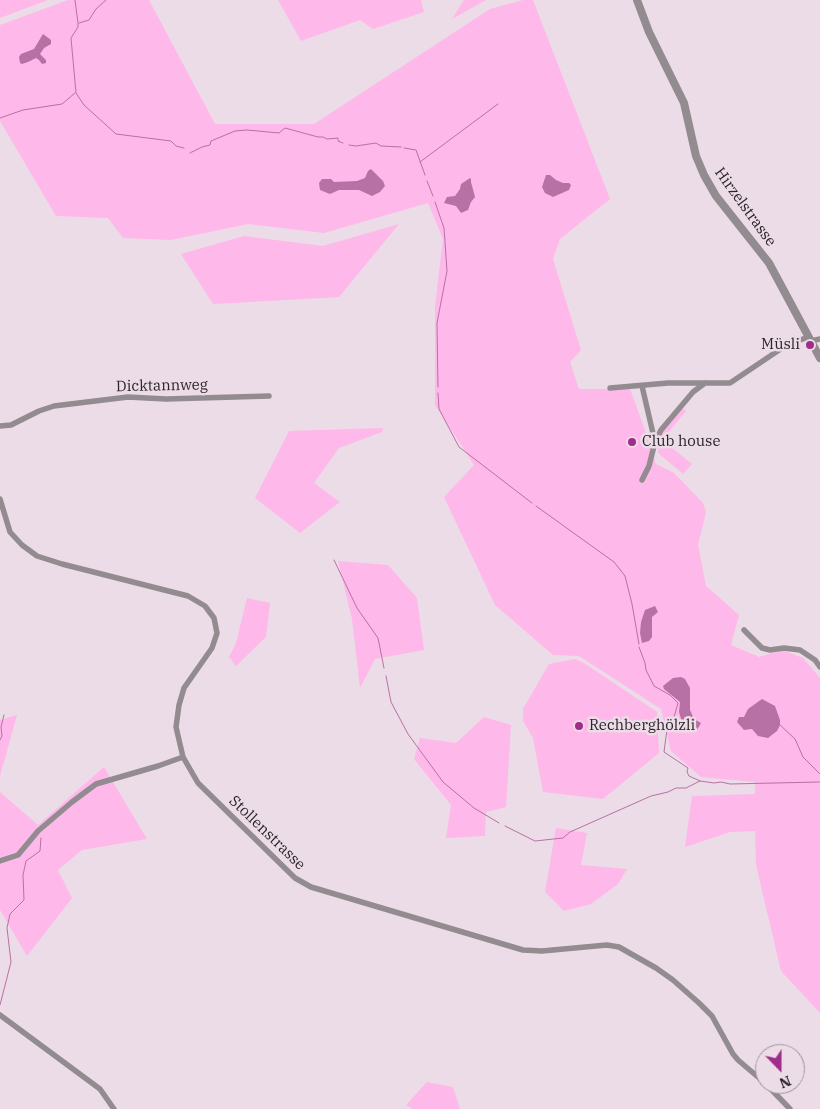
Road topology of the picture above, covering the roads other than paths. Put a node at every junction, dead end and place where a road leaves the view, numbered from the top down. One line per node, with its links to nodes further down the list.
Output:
1 (637, 0): 2 (street, Hirzelstrasse)
2 (810, 339): 3 (street); 4 (street, Hirzelstrasse); 5 (street)
3 (820, 339)
4 (820, 358)
5 (705, 384): 6 (street); 10 (street)
6 (642, 386): 7 (street); 10 (street)
7 (610, 388)
8 (269, 396): 9 (street, Dicktannweg)
9 (0, 426)
10 (655, 442): 11 (street)
11 (642, 480)
12 (0, 500): 15 (street, Stollenstrasse)
13 (744, 630): 14 (street)
14 (820, 666)
15 (183, 757): 16 (street); 18 (street, Stollenstrasse)
16 (0, 860)
17 (0, 1015): 20 (street)
18 (755, 1074)
19 (776, 1094): 21 (street, Stollenstrasse)
20 (114, 1109)
21 (790, 1109)

